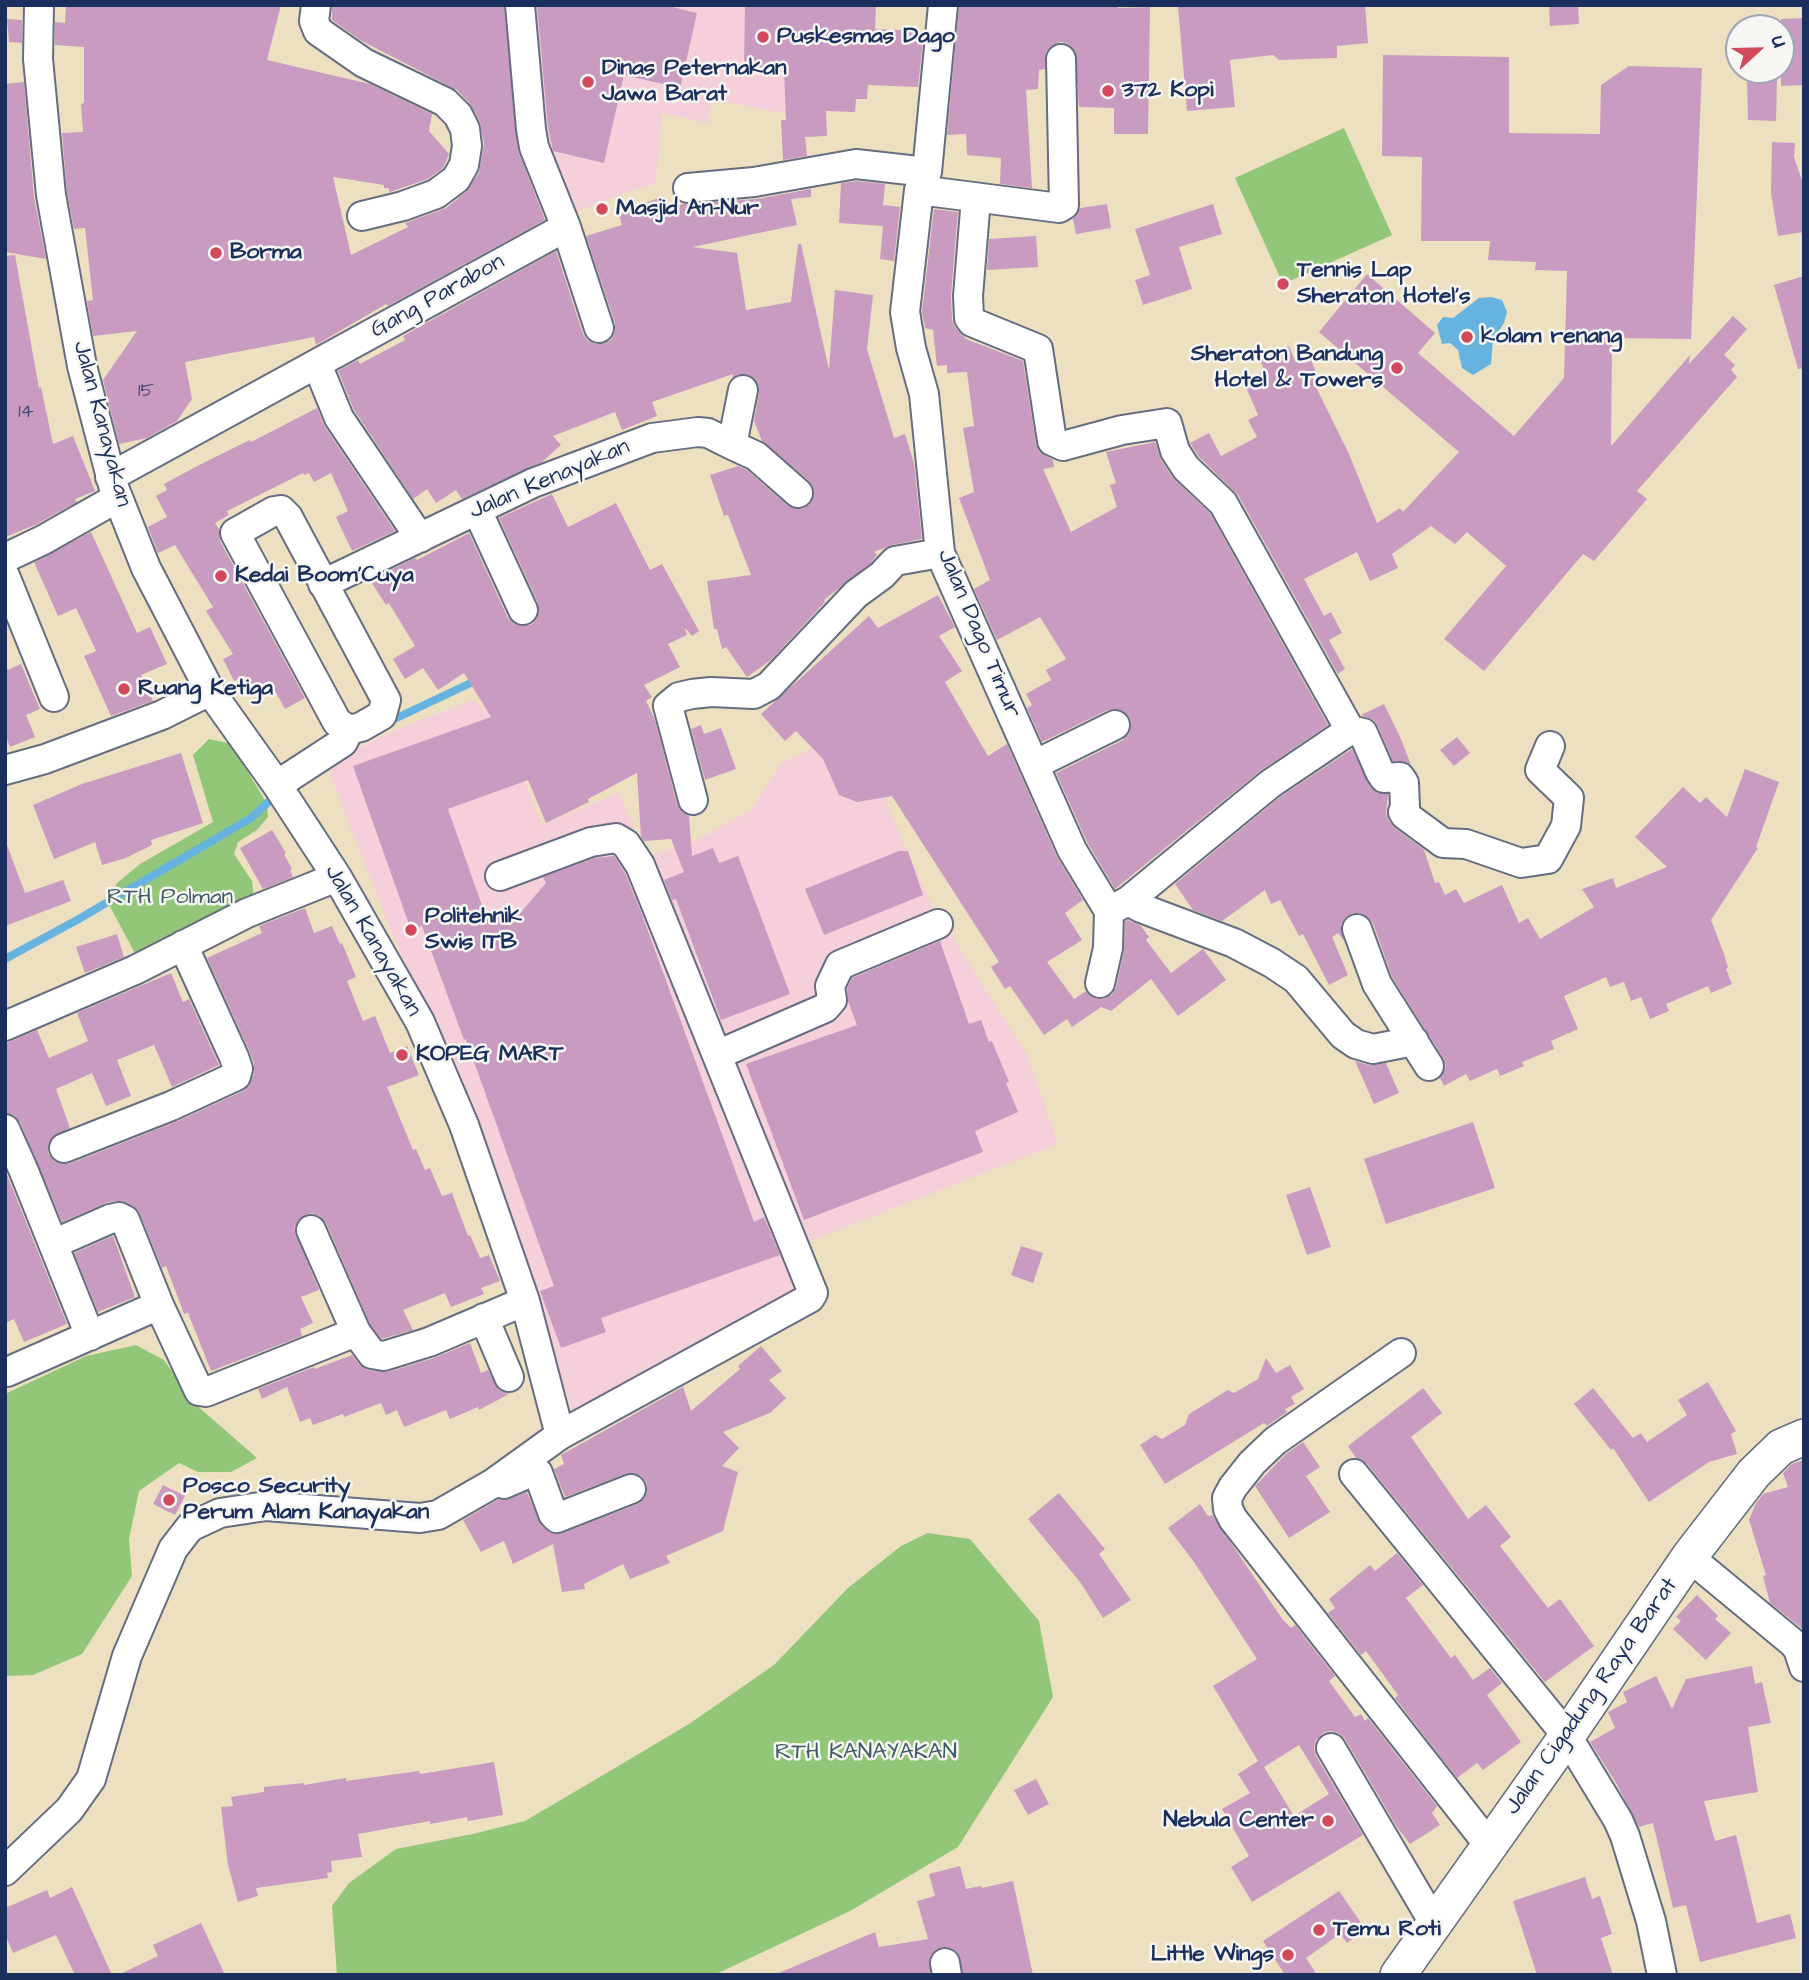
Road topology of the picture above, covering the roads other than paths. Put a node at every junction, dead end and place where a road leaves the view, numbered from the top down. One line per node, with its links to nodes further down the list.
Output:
1 (39, 5): 15 (street, Jalan Kanayakan)
2 (316, 5): 9 (street)
3 (520, 5): 10 (street)
4 (943, 5): 6 (street, Jalan Dago Timur)
5 (1061, 59): 8 (street)
6 (923, 181): 7 (street); 8 (street); 19 (street, Jalan Dago Timur)
7 (688, 188)
8 (976, 198): 28 (street)
9 (362, 216)
10 (566, 228): 11 (street); 12 (street, Gang Parabon)
11 (599, 328)
12 (317, 364): 15 (street, Gang Parabon); 18 (street)
13 (743, 390): 14 (street)
14 (732, 445): 16 (street, Jalan Kenayakan); 17 (street, Jalan Kenayakan)
15 (113, 488): 20 (street, Gang Parabon); 24 (street, Jalan Kanayakan)
16 (798, 493)
17 (477, 510): 18 (street, Jalan Kenayakan); 23 (street)
18 (420, 538): 22 (street, Jalan Kenayakan)
19 (940, 553): 30 (street, Jalan Dago Timur); 33 (street)
20 (5, 558)
21 (5, 576): 25 (street)
22 (323, 584): 27 (street); 27 (street)
23 (523, 610)
24 (210, 691): 31 (street); 32 (street, Jalan Kanayakan)
25 (54, 697)
26 (1115, 724): 30 (street)
27 (349, 730): 32 (street)
28 (1350, 730): 29 (street); 36 (street)
29 (1550, 746)
30 (1034, 765): 36 (street, Jalan Dago Timur)
31 (5, 770)
32 (277, 785): 35 (street, Jalan Kanayakan)
33 (693, 800)
34 (500, 876): 43 (street)
35 (337, 877): 39 (street); 49 (street, Jalan Kanayakan)
36 (1119, 906): 40 (street); 42 (street)
37 (938, 924): 43 (street)
38 (1357, 929): 42 (street)
39 (183, 945): 41 (street); 46 (street)
40 (1100, 983)
41 (5, 1026)
42 (1414, 1041): 44 (street)
43 (717, 1055): 57 (street)
44 (1429, 1066)
45 (5, 1129): 48 (street)
46 (64, 1148)
47 (311, 1230): 52 (street)
48 (53, 1244): 50 (street); 53 (street)
49 (525, 1301): 51 (street); 57 (street, Jalan Kanayakan)
50 (159, 1305): 52 (street); 53 (street)
51 (484, 1318): 52 (street); 56 (street)
52 (356, 1332)
53 (90, 1336): 55 (street)
54 (1401, 1353): 66 (street)
55 (6, 1371)
56 (509, 1377)
57 (560, 1435): 61 (street)
58 (1804, 1437): 62 (street, Jalan Cigadung Raya Barat)
59 (1354, 1474): 64 (street)
60 (631, 1489): 61 (street)
61 (456, 1504): 67 (street)
62 (1689, 1556): 63 (street); 64 (street, Jalan Cigadung Raya Barat)
63 (1804, 1667)
64 (1567, 1736): 66 (street, Jalan Cigadung Raya Barat); 70 (street)
65 (1331, 1748): 68 (street)
66 (1489, 1845): 68 (street, Jalan Cigadung Raya Barat)
67 (5, 1871)
68 (1434, 1923): 69 (street, Jalan Cigadung Raya Barat)
69 (1398, 1975)
70 (1662, 1975)

